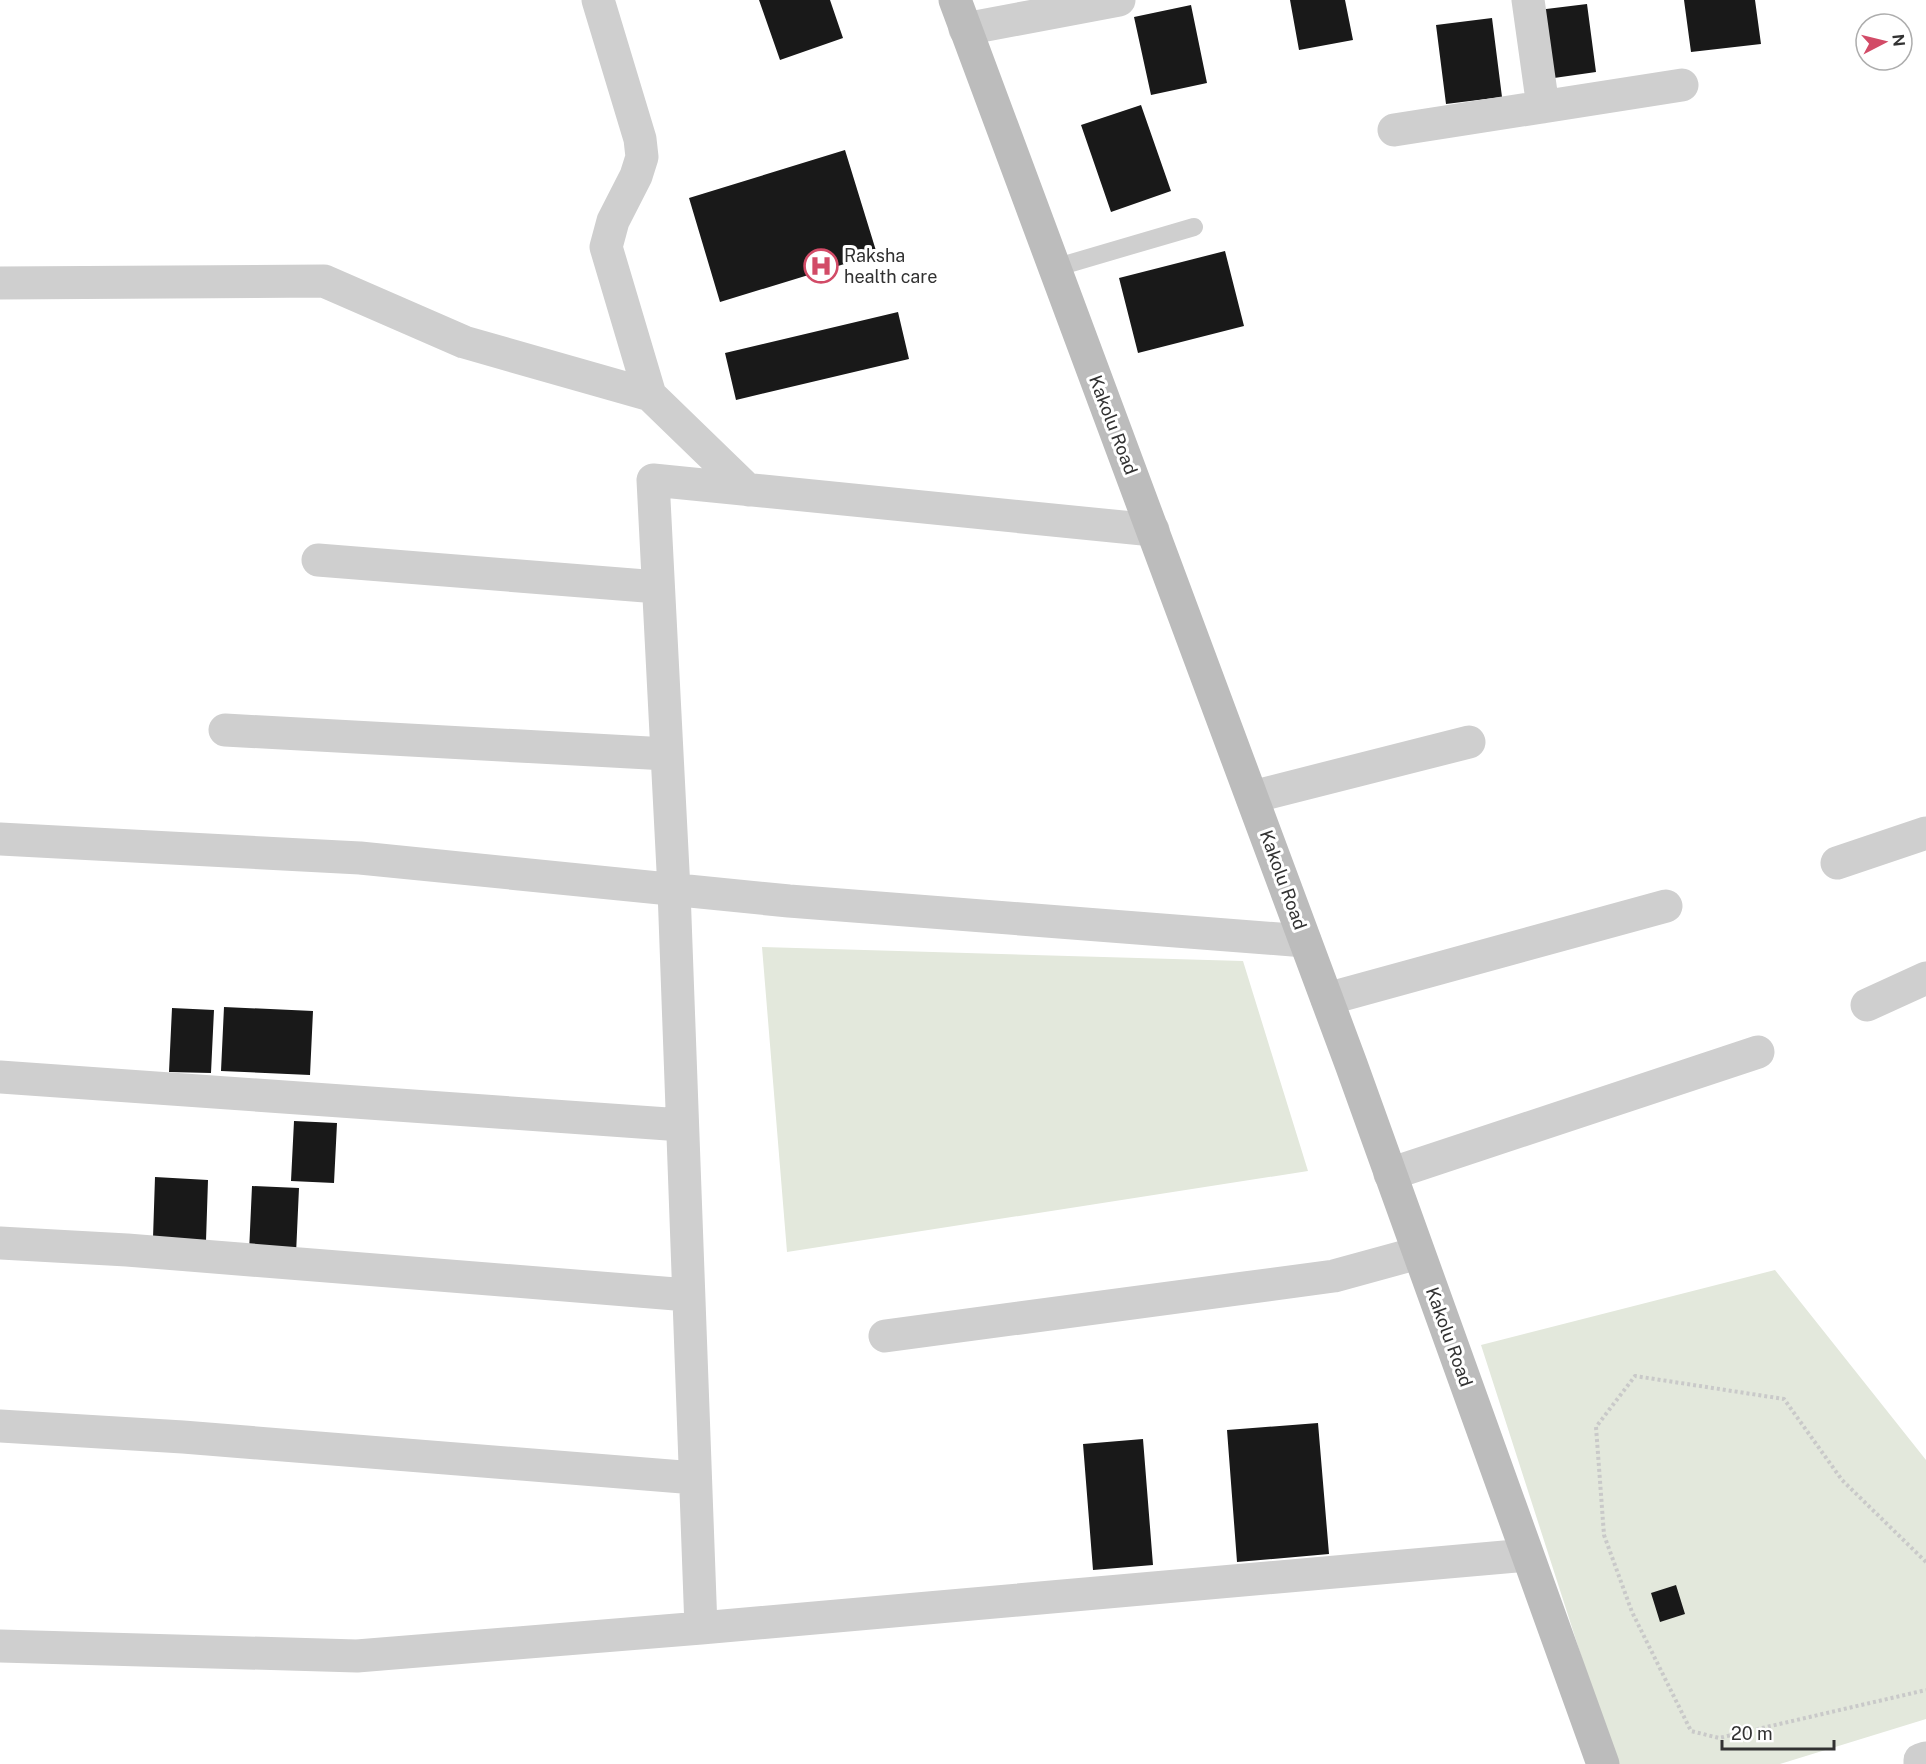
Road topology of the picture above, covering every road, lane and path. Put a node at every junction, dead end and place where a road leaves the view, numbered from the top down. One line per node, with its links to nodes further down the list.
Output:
1 (598, 0): 11 (street)
2 (1119, 0): 4 (street)
3 (1528, 0): 6 (street)
4 (960, 14): 9 (main road, Kakolu Road)
5 (1682, 85): 6 (street)
6 (1543, 107): 7 (street)
7 (1394, 130)
8 (1194, 226): 9 (lane)
9 (1054, 268): 13 (main road, Kakolu Road)
10 (0, 283): 11 (street)
11 (650, 396): 12 (street)
12 (748, 490): 13 (street); 15 (street)
13 (1153, 530): 19 (main road, Kakolu Road)
14 (318, 560): 15 (street)
15 (658, 587): 18 (street)
16 (225, 730): 18 (street)
17 (1469, 742): 19 (street)
18 (667, 754): 23 (street)
19 (1252, 797): 25 (main road, Kakolu Road)
20 (1926, 832): 22 (street)
21 (0, 839): 23 (street)
22 (1837, 862)
23 (674, 890): 25 (street); 31 (street)
24 (1666, 906): 27 (street)
25 (1305, 941): 27 (main road, Kakolu Road)
26 (1926, 978): 28 (street)
27 (1327, 999): 32 (main road, Kakolu Road)
28 (1866, 1005)
29 (1758, 1052): 32 (street)
30 (0, 1077): 31 (street)
31 (682, 1125): 35 (street)
32 (1390, 1174): 34 (main road, Kakolu Road)
33 (0, 1244): 35 (street)
34 (1418, 1253): 36 (street); 39 (main road, Kakolu Road)
35 (688, 1295): 38 (street)
36 (885, 1336)
37 (0, 1426): 38 (street)
38 (695, 1478): 41 (street)
39 (1527, 1555): 41 (street); 45 (main road, Kakolu Road)
40 (1926, 1562): 43 (path)
41 (700, 1628): 42 (street)
42 (0, 1646)
43 (1926, 1690)
44 (1926, 1758): 46 (street)
45 (1603, 1764)
46 (1920, 1764)

